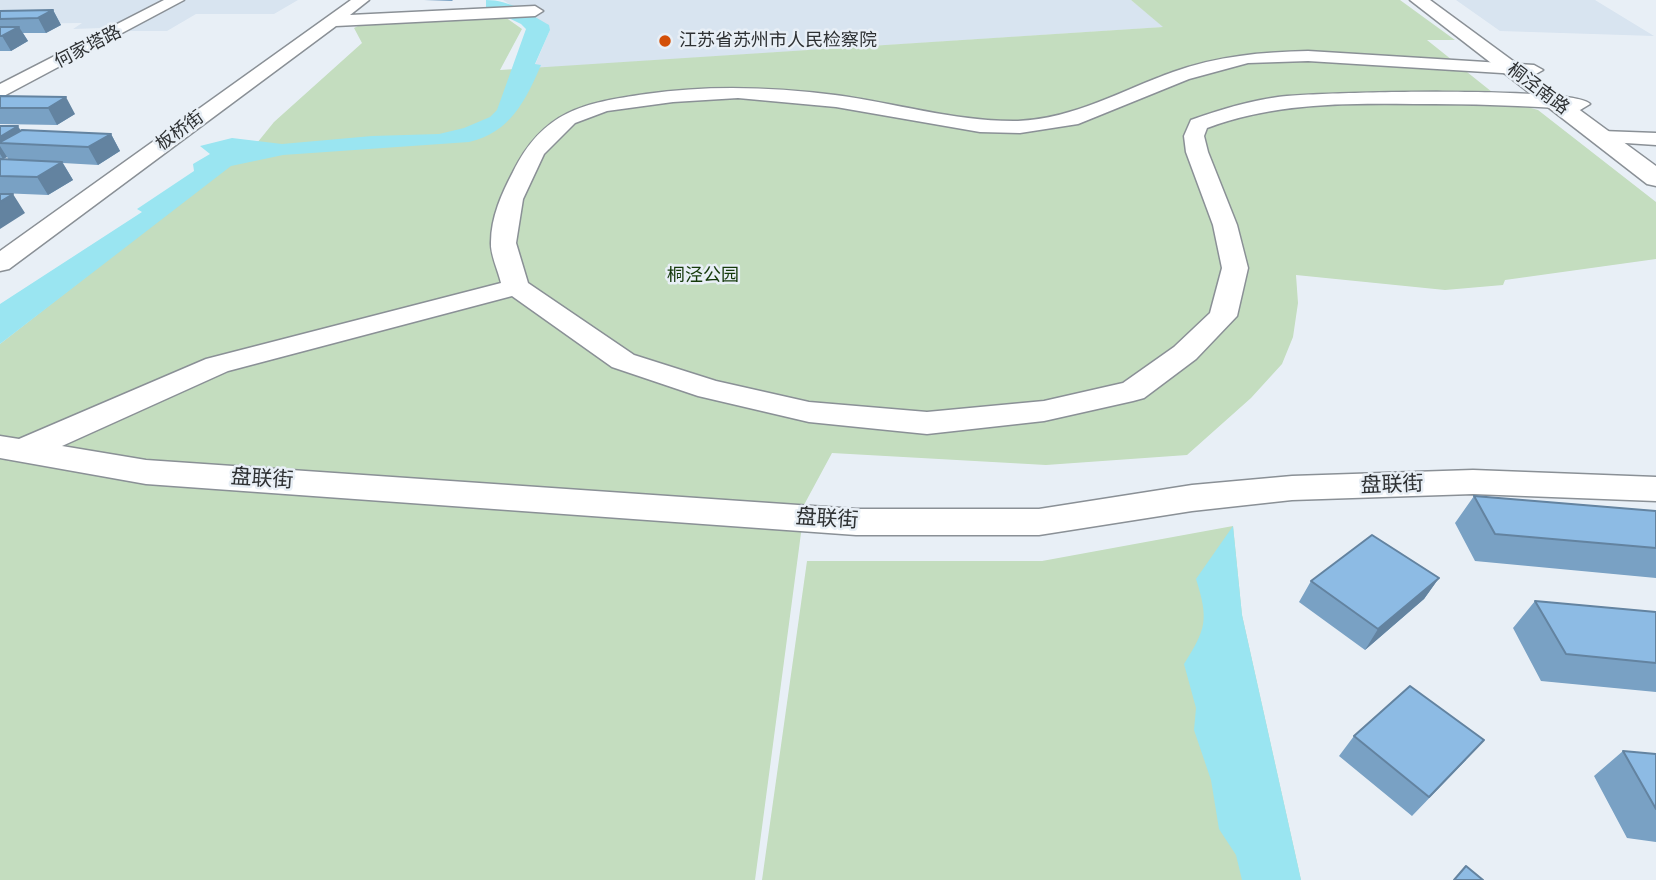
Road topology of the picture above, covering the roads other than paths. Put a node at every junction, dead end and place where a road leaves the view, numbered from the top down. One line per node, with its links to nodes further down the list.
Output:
1 (176, 0): 8 (street, 何家塔路)
2 (361, 0): 6 (street, 板桥街)
3 (1419, 0): 7 (main road, 桐泾南路)
4 (1437, 0): 7 (main road, 桐泾南路)
5 (535, 11): 6 (street)
6 (330, 21): 15 (street, 板桥街)
7 (1523, 69): 9 (main road, 桐泾南路); 16 (street)
8 (0, 92)
9 (1567, 103): 10 (main road, 桐泾南路); 11 (main road, 桐泾南路); 16 (street)
10 (1602, 137): 11 (street); 14 (main road, 桐泾南路)
11 (1628, 138): 12 (street); 13 (main road, 桐泾南路)
12 (1656, 139)
13 (1656, 159)
14 (1656, 178)
15 (0, 263)
16 (516, 287): 17 (street)
17 (11, 449): 18 (street, 盘联街)
18 (1656, 489)

